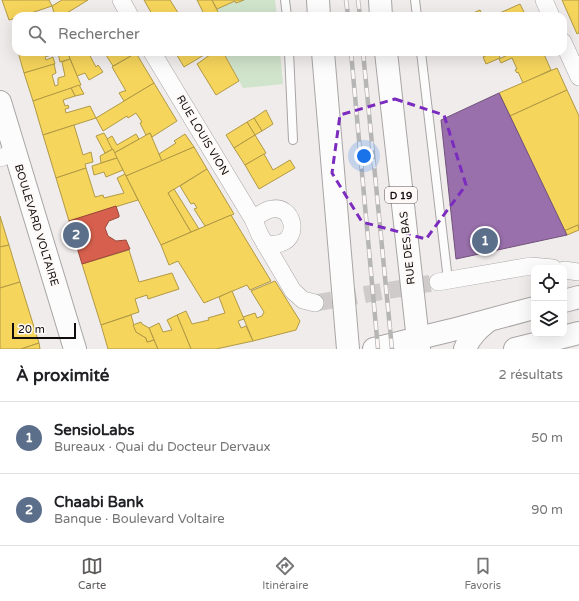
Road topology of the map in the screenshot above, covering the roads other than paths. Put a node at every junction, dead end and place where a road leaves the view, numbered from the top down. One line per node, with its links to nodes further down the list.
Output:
1 (121, 0): 7 (street)
2 (285, 0): 8 (lane)
3 (318, 0): 9 (main road)
4 (380, 0): 10 (main road)
5 (415, 0): 11 (lane)
6 (544, 0): 12 (street)
7 (128, 12)
8 (286, 12)
9 (319, 12)
10 (382, 12)
11 (416, 12)
12 (549, 12)
13 (567, 51): 19 (street)
14 (154, 56): 23 (street, RUE LOUIS VION)
15 (289, 56): 21 (lane)
16 (323, 56): 37 (main road)
17 (386, 56): 35 (main road, RUE DES BAS / D 19)
18 (421, 56): 28 (lane)
19 (579, 77)
20 (0, 102): 22 (main road, BOULEVARD VOLTAIRE)
21 (293, 140)
22 (8, 155): 36 (main road, BOULEVARD VOLTAIRE)
23 (253, 219): 24 (street, RUE LOUIS VION); 24 (street)
24 (265, 244): 31 (street, RUE LOUIS VION)
25 (531, 266): 28 (street)
26 (567, 270): 27 (street)
27 (579, 272)
28 (443, 281)
29 (579, 297): 30 (main road)
30 (567, 300)
31 (315, 303)
32 (531, 309): 33 (main road)
33 (489, 320): 35 (main road); 39 (main road)
34 (579, 333): 40 (main road)
35 (418, 344): 38 (main road)
36 (75, 349)
37 (348, 349)
38 (374, 349)
39 (465, 349)
40 (515, 349)

